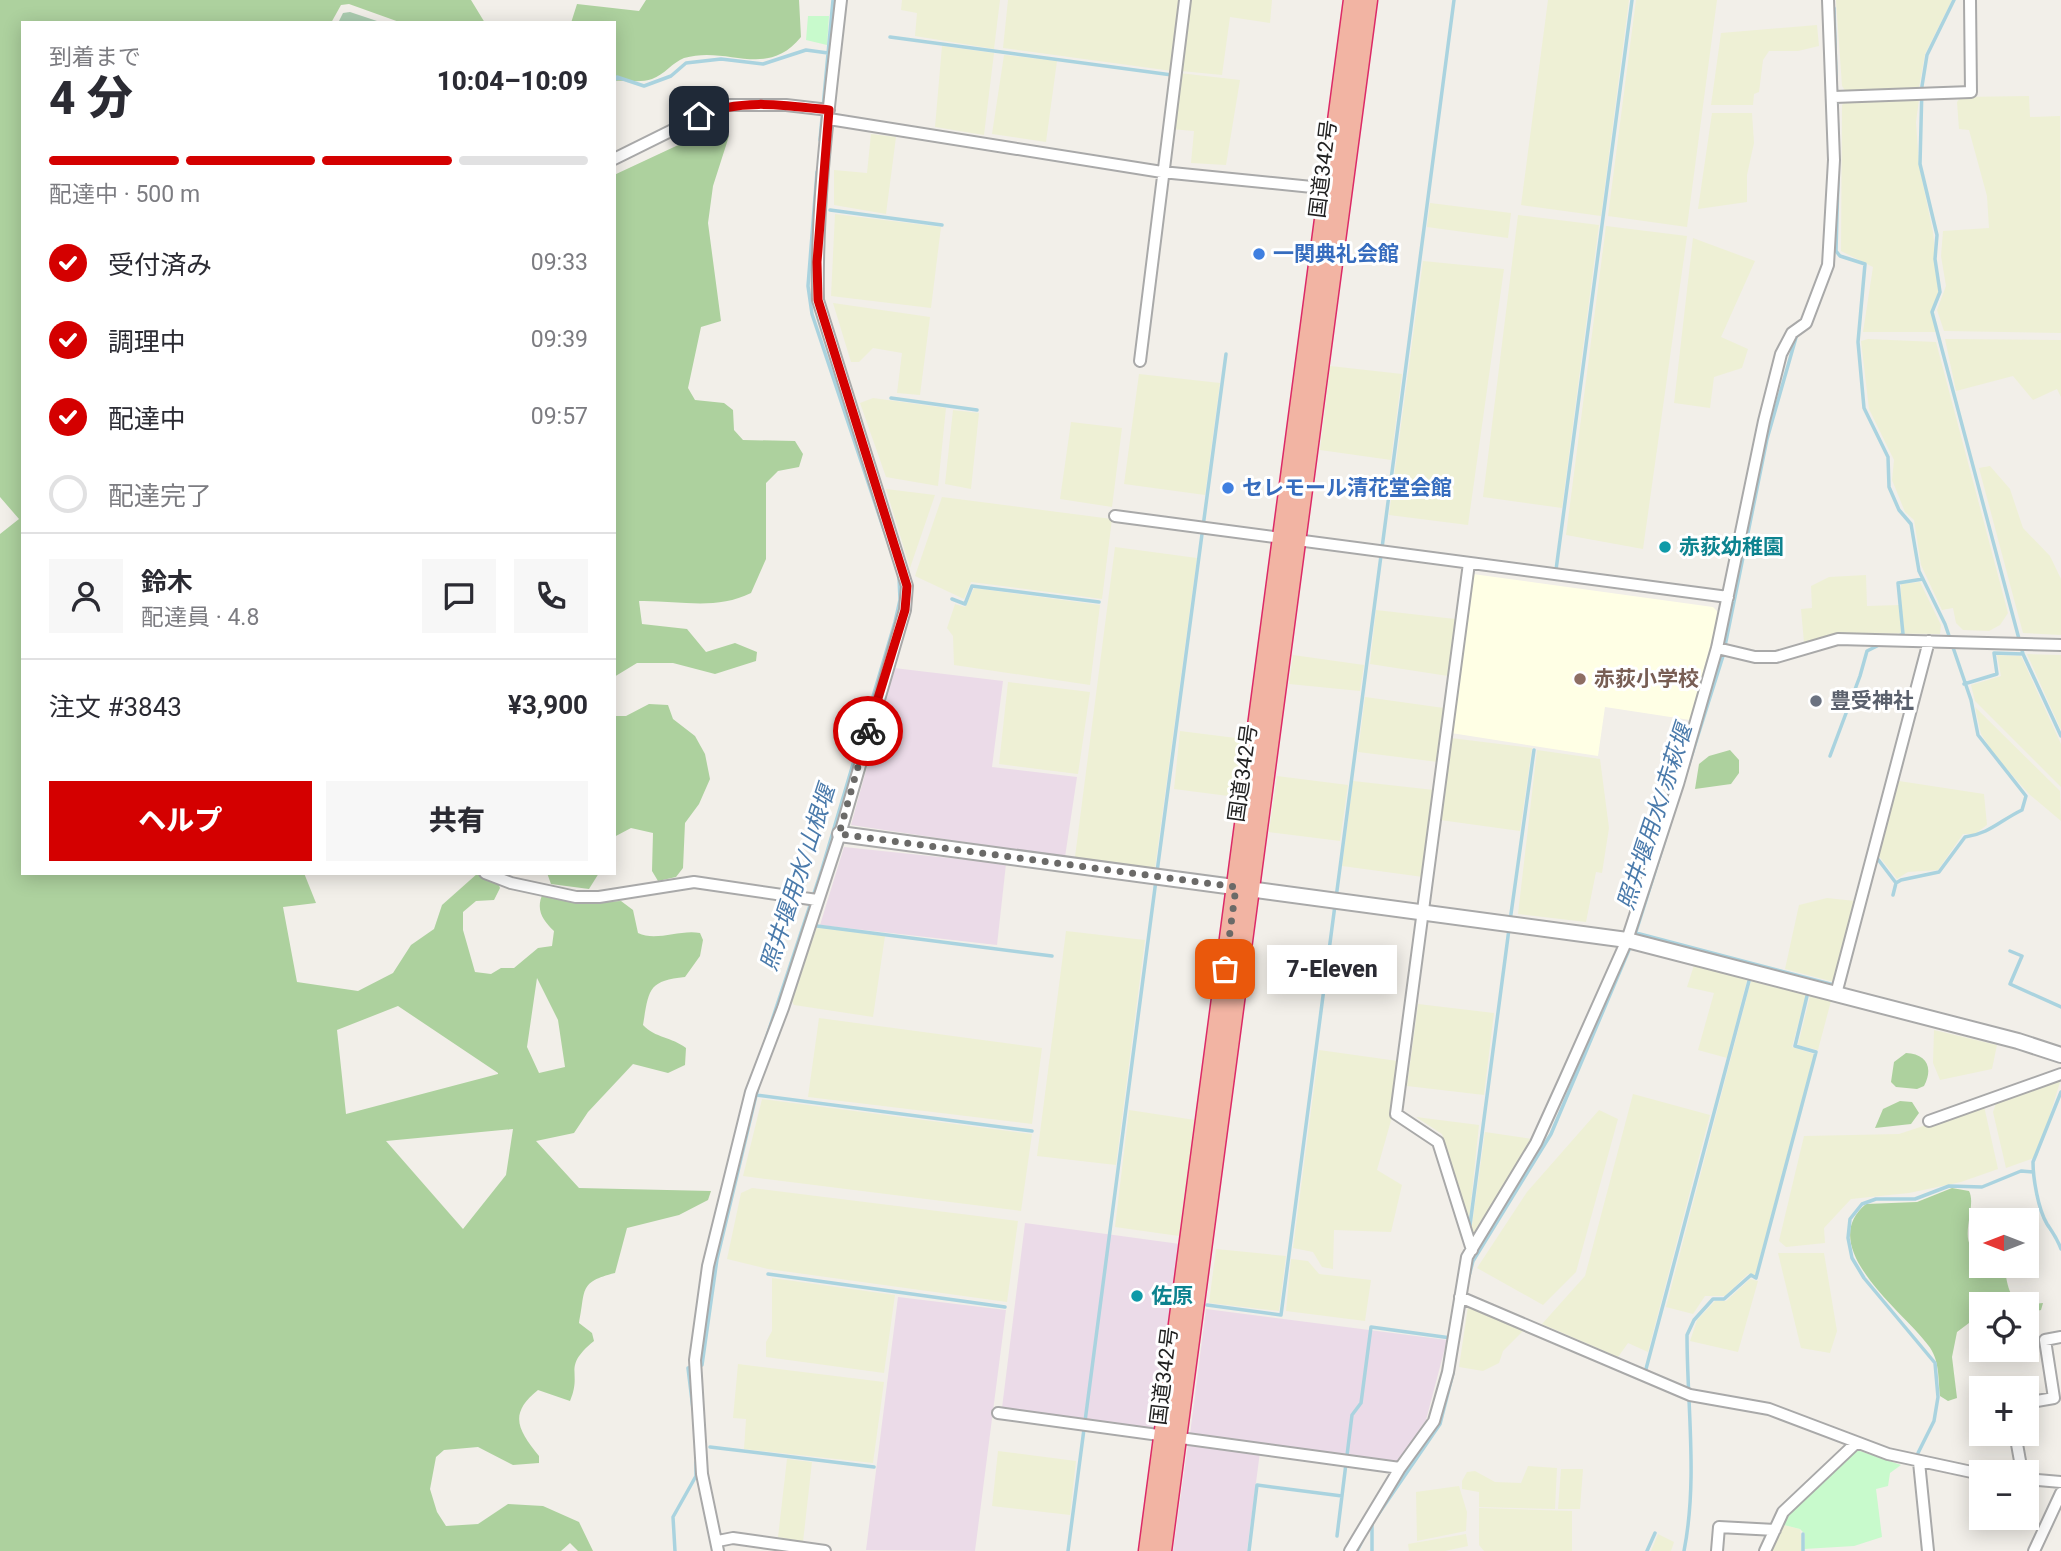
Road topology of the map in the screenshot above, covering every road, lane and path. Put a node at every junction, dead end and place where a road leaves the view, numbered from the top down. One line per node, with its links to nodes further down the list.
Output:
1 (841, 0): 8 (street)
2 (1185, 0): 10 (street)
3 (1353, 0): 11 (highway, 国道342号)
4 (1368, 0): 11 (highway, 国道342号)
5 (1828, 0): 7 (street)
6 (1970, 0): 7 (street)
7 (1833, 97): 16 (street)
8 (829, 114): 9 (street); 10 (street); 20 (street)
9 (616, 158)
10 (1162, 172): 11 (street); 12 (street)
11 (1336, 189): 14 (highway, 国道342号)
12 (1140, 361)
13 (1115, 516): 14 (street)
14 (1290, 540): 15 (street); 22 (highway, 国道342号)
15 (1469, 563): 16 (street); 24 (street)
16 (1728, 597): 19 (street)
17 (1929, 641): 18 (street); 19 (street); 26 (street)
18 (2061, 645)
19 (1717, 648): 25 (street)
20 (839, 834): 22 (street); 23 (street)
21 (490, 875): 23 (street)
22 (1243, 888): 24 (street); 35 (highway, 国道342号)
23 (817, 900): 44 (street)
24 (1422, 911): 25 (street); 30 (street)
25 (1627, 940): 26 (street); 30 (street)
26 (1836, 994): 27 (street)
27 (2061, 1055)
28 (2061, 1074): 29 (street)
29 (1929, 1121)
30 (1472, 1250): 31 (street)
31 (1460, 1297): 36 (street); 38 (street)
32 (2061, 1338): 33 (street)
33 (2039, 1401)
34 (998, 1413): 35 (street)
35 (1171, 1436): 38 (street); 46 (highway, 国道342号); 47 (highway, 国道342号)
36 (1856, 1443): 37 (street); 43 (street)
37 (1919, 1462): 39 (street); 51 (street)
38 (1401, 1468): 48 (street)
39 (1969, 1472)
40 (2039, 1480): 41 (street)
41 (2061, 1482)
42 (2061, 1493): 52 (street)
43 (1775, 1530): 49 (street); 50 (street)
44 (718, 1546): 45 (street)
45 (825, 1551)
46 (1148, 1551)
47 (1163, 1551)
48 (1350, 1551)
49 (1717, 1551)
50 (1765, 1551)
51 (1928, 1551)
52 (2034, 1551)

